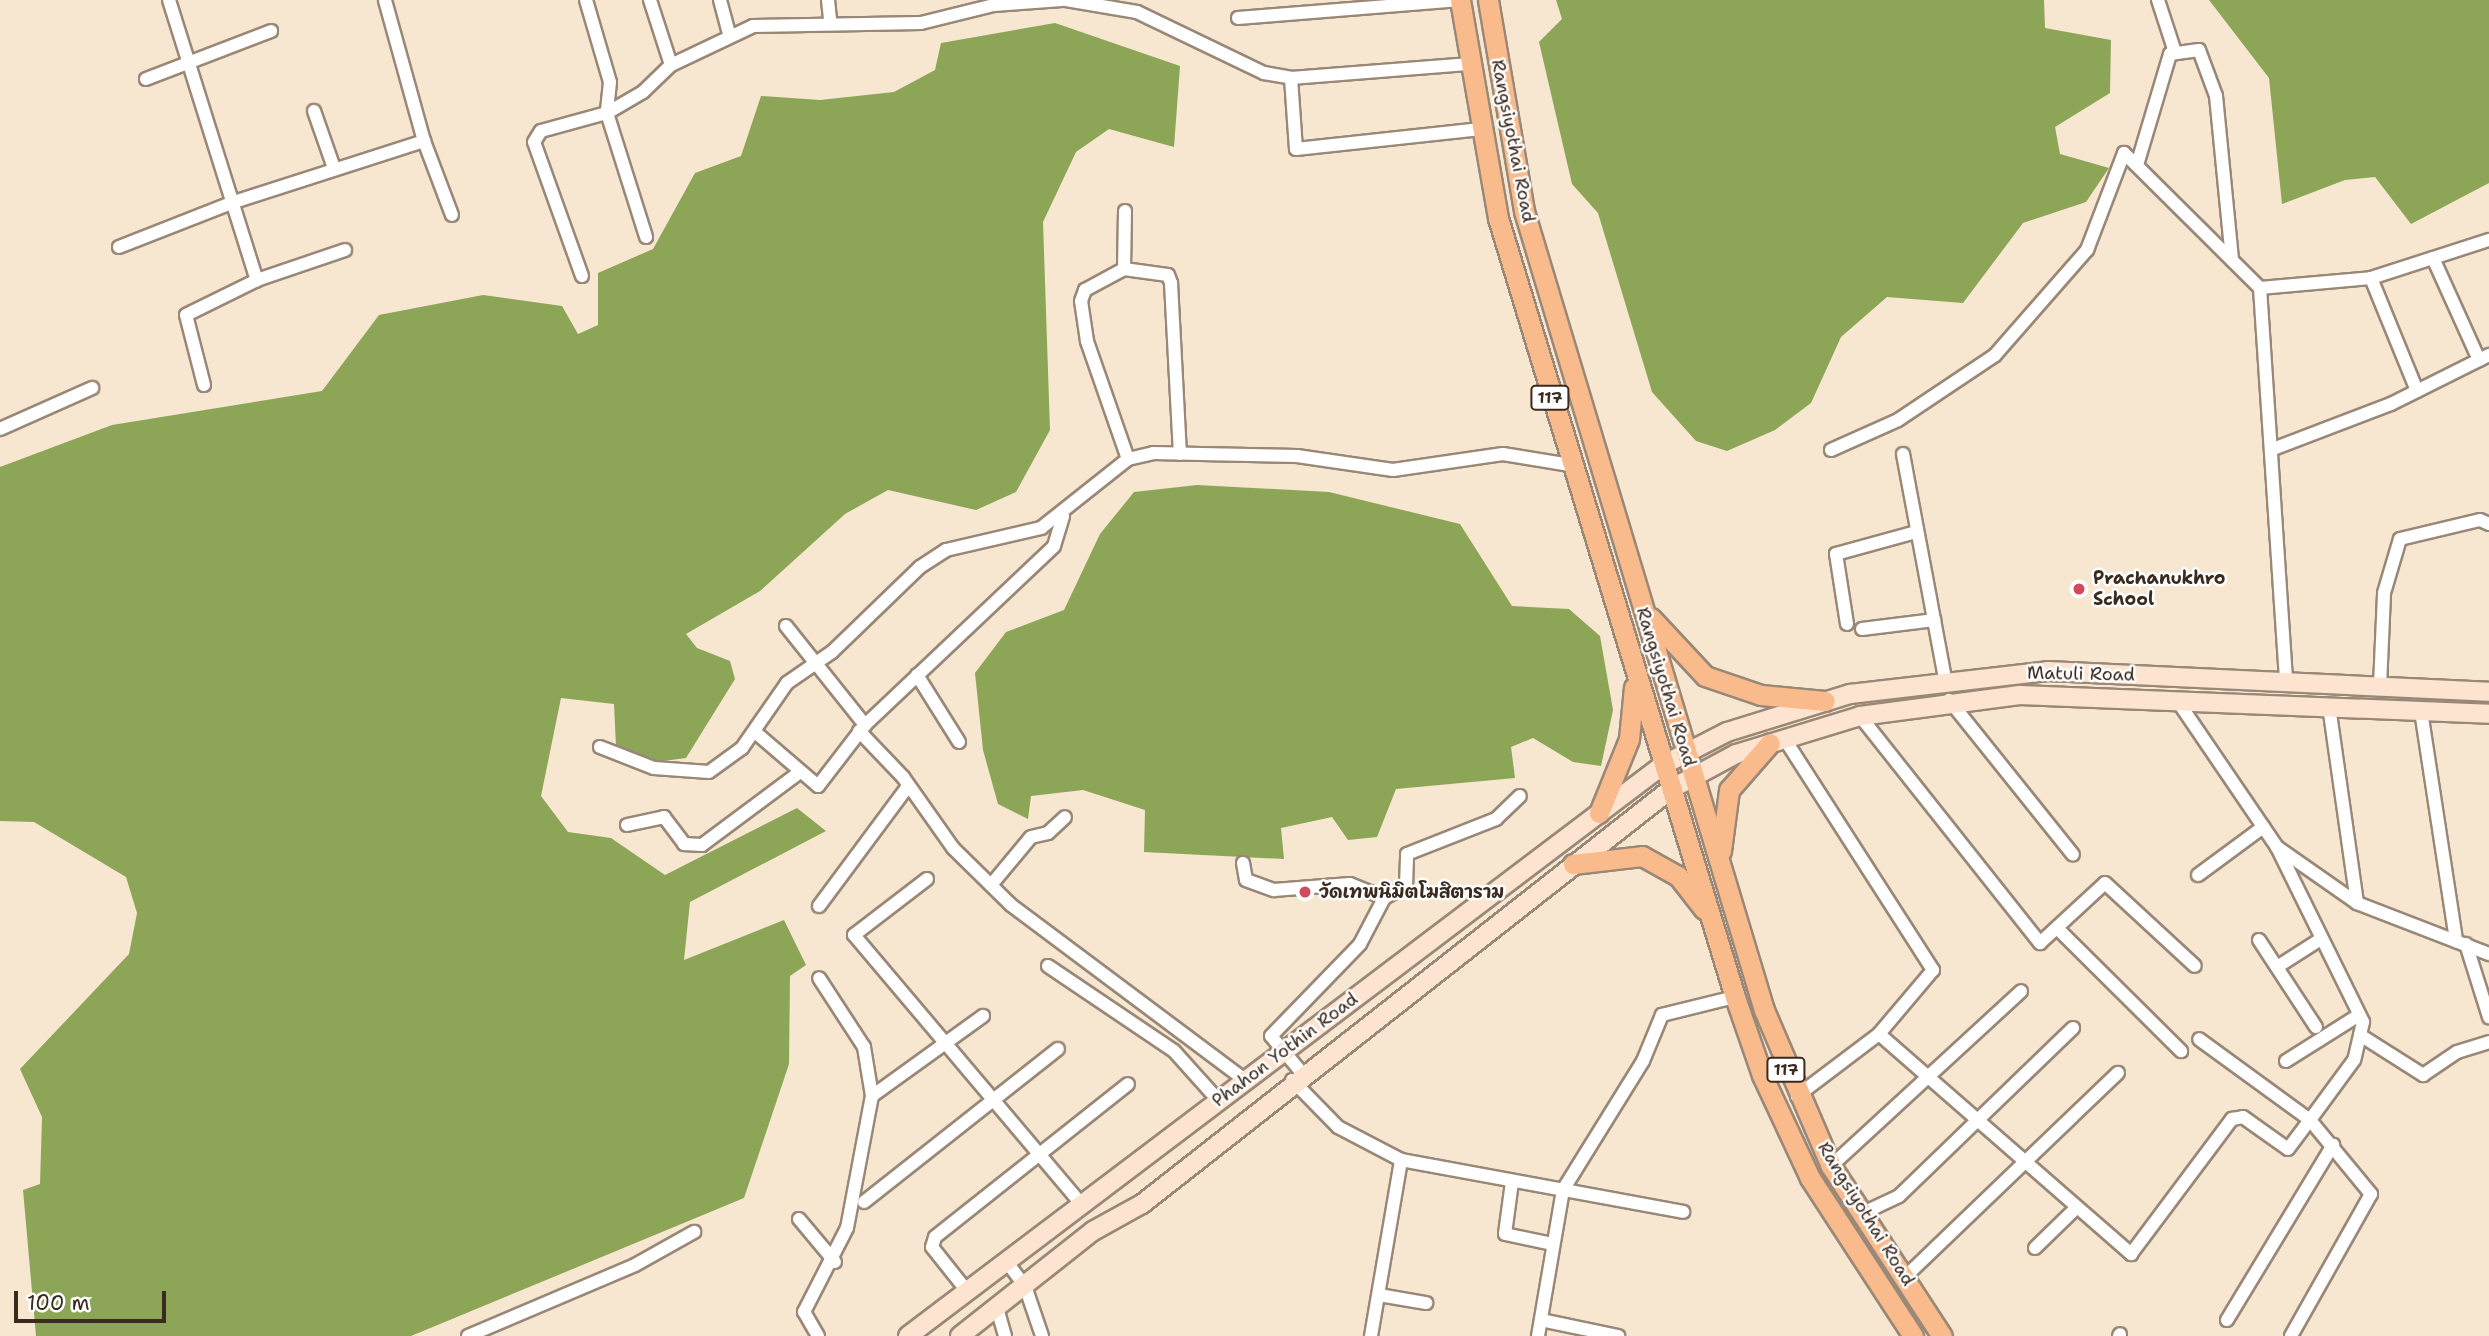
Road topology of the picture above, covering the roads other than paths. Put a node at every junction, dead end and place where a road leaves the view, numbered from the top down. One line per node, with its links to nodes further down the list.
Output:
1 (169, 0): 16 (street)
2 (385, 0): 24 (street)
3 (586, 0): 22 (street)
4 (650, 0): 18 (street)
5 (720, 0): 14 (street)
6 (828, 0): 12 (street)
7 (1064, 0): 12 (street); 19 (street)
8 (1460, 0): 11 (street); 17 (main road, Rangsiyothai Road / 117)
9 (1488, 0): 55 (main road, Rangsiyothai Road / 117)
10 (2158, 0): 15 (street)
11 (1238, 18)
12 (830, 20): 14 (street)
13 (271, 31): 16 (street)
14 (729, 33): 18 (street)
15 (2175, 52): 25 (street); 35 (street)
16 (188, 61): 20 (street); 27 (street)
17 (1470, 64): 19 (street); 23 (main road, Rangsiyothai Road / 117)
18 (671, 65): 22 (street)
19 (1292, 78): 23 (street)
20 (146, 79)
21 (314, 111): 26 (street)
22 (607, 113): 30 (street); 37 (street)
23 (1481, 129): 51 (main road, Rangsiyothai Road / 117)
24 (424, 141): 26 (street); 29 (street)
25 (2137, 165): 35 (street); 47 (street)
26 (334, 168): 27 (street)
27 (234, 202): 32 (street); 39 (street)
28 (1125, 211): 36 (street)
29 (452, 215)
30 (646, 237)
31 (2489, 240): 34 (street)
32 (119, 247)
33 (345, 250): 39 (street)
34 (2433, 258): 38 (street); 41 (street)
35 (2232, 260): 40 (street)
36 (1124, 269): 48 (street); 50 (street)
37 (582, 276)
38 (2371, 278): 40 (street); 44 (street)
39 (257, 280): 42 (street)
40 (2260, 288): 46 (street)
41 (2484, 358): 44 (street)
42 (204, 385)
43 (92, 388): 45 (street)
44 (2417, 391): 46 (street)
45 (0, 429)
46 (2273, 449): 65 (street)
47 (1831, 450)
48 (1180, 454): 50 (street); 51 (street)
49 (1903, 454): 54 (street)
50 (1128, 459): 52 (street)
51 (1570, 465): 64 (main road, Rangsiyothai Road / 117)
52 (1063, 516): 60 (street); 61 (street)
53 (2489, 524): 66 (street)
54 (1916, 532): 56 (street); 57 (street)
55 (1639, 599): 70 (main road); 80 (main road, Rangsiyothai Road / 117)
56 (1934, 620): 59 (street); 63 (street)
57 (1847, 624)
58 (786, 626): 60 (street)
59 (1862, 629)
60 (814, 664): 75 (street); 76 (street)
61 (917, 675): 75 (street); 78 (street)
62 (2178, 676): 63 (main road, Matuli Road); 65 (main road, Matuli Road); 69 (main road)
63 (1945, 678): 70 (main road, Matuli Road)
64 (1635, 681): 81 (main road, Rangsiyothai Road / 117); 87 (main road)
65 (2286, 681): 66 (main road, Matuli Road)
66 (2380, 686): 67 (main road, Matuli Road)
67 (2489, 692)
68 (1949, 700): 69 (main road, Matuli Road); 74 (main road, Matuli Road); 92 (street)
69 (2177, 700): 71 (main road, Matuli Road); 90 (street)
70 (1825, 701): 80 (main road, Matuli Road)
71 (2329, 706): 72 (main road, Matuli Road); 100 (street)
72 (2421, 711): 73 (main road, Matuli Road); 106 (street)
73 (2489, 714)
74 (1860, 716): 77 (main road, Matuli Road); 103 (street)
75 (862, 728): 82 (street); 84 (street)
76 (755, 732): 79 (street); 82 (street)
77 (1777, 740): 83 (main road, Matuli Road); 95 (main road); 119 (street)
78 (959, 742)
79 (600, 747)
80 (1685, 752): 81 (main road, Matuli Road); 83 (main road, Rangsiyothai Road / 117)
81 (1663, 765): 85 (main road, Rangsiyothai Road / 117); 87 (main road, Phahon Yothin Road)
82 (800, 772): 89 (street)
83 (1692, 774): 85 (main road, Matuli Road); 95 (main road, Rangsiyothai Road / 117)
84 (908, 786): 98 (street); 101 (street)
85 (1671, 789): 94 (main road, Phahon Yothin Road); 102 (main road, Rangsiyothai Road / 117)
86 (1520, 796): 99 (street)
87 (1599, 813): 125 (main road, Phahon Yothin Road)
88 (1065, 817): 98 (street)
89 (627, 825)
90 (2263, 827): 91 (street); 96 (street)
91 (2277, 847): 100 (street); 104 (street)
92 (2073, 855)
93 (1243, 863): 99 (street)
94 (1573, 863): 102 (main road); 129 (main road, Phahon Yothin Road)
95 (1722, 871): 134 (main road, Rangsiyothai Road / 117)
96 (2197, 875)
97 (927, 880): 123 (street)
98 (991, 885): 131 (street)
99 (1384, 898): 125 (street)
100 (2357, 903): 106 (street)
101 (819, 906)
102 (1709, 915): 113 (main road, Rangsiyothai Road / 117)
103 (2057, 928): 109 (street); 126 (street)
104 (2321, 939): 110 (street); 114 (street)
105 (2259, 940): 110 (street)
106 (2461, 943): 107 (street); 116 (street)
107 (2489, 954)
108 (1048, 966): 136 (street)
109 (2195, 966)
110 (2277, 967): 117 (street)
111 (819, 978): 133 (street)
112 (2021, 991): 130 (street)
113 (1735, 997): 145 (street); 161 (main road, Rangsiyothai Road / 117)
114 (2359, 1015): 120 (street); 127 (street)
115 (983, 1016): 123 (street)
116 (2489, 1017)
117 (2316, 1027)
118 (2073, 1028): 137 (street)
119 (1879, 1034): 130 (street); 134 (street)
120 (2360, 1035): 122 (street); 138 (street)
121 (2199, 1039): 138 (street)
122 (2489, 1042)
123 (947, 1047): 133 (street); 135 (street)
124 (1058, 1049): 135 (street)
125 (1284, 1051): 129 (street); 131 (main road, Phahon Yothin Road)
126 (2181, 1051)
127 (2287, 1060)
128 (2118, 1073): 142 (street)
129 (1297, 1076): 141 (street); 158 (main road, Phahon Yothin Road)
130 (1929, 1077): 137 (street); 143 (street)
131 (1245, 1080): 136 (main road, Phahon Yothin Road)
132 (1128, 1084): 140 (street)
133 (872, 1096): 156 (street)
134 (1797, 1096): 143 (main road, Rangsiyothai Road / 117)
135 (990, 1100): 140 (street); 146 (street)
136 (1218, 1100): 147 (main road, Phahon Yothin Road)
137 (1978, 1119): 142 (street); 150 (street)
138 (2310, 1120): 139 (street); 148 (street)
139 (2333, 1144): 165 (street); 177 (street)
140 (1041, 1154): 147 (street); 159 (street)
141 (1401, 1160): 144 (street); 160 (street)
142 (2026, 1160): 148 (street); 157 (street)
143 (1831, 1166): 150 (main road, Rangsiyothai Road / 117)
144 (1512, 1182): 145 (street); 153 (street)
145 (1563, 1190): 149 (street); 153 (street)
146 (864, 1202)
147 (1080, 1204): 155 (main road, Phahon Yothin Road)
148 (2076, 1208): 154 (street)
149 (1683, 1212)
150 (1861, 1214): 157 (main road, Rangsiyothai Road / 117)
151 (799, 1219): 156 (street)
152 (694, 1232): 166 (street)
153 (1552, 1244): 164 (street)
154 (2035, 1248)
155 (1006, 1261): 158 (street); 159 (main road, Phahon Yothin Road)
156 (835, 1262): 167 (street)
157 (1907, 1280): 161 (main road); 176 (main road, Rangsiyothai Road / 117)
158 (1025, 1286): 163 (main road, Phahon Yothin Road); 171 (street)
159 (967, 1292): 168 (main road, Phahon Yothin Road)
160 (1379, 1295): 162 (street); 172 (street)
161 (1889, 1296): 175 (main road, Rangsiyothai Road / 117)
162 (1426, 1303)
163 (997, 1308): 169 (main road, Phahon Yothin Road); 170 (street)
164 (1541, 1320): 173 (street); 174 (street)
165 (2227, 1320)
166 (468, 1336)
167 (818, 1336)
168 (908, 1336)
169 (960, 1336)
170 (1005, 1336)
171 (1042, 1336)
172 (1371, 1336)
173 (1538, 1336)
174 (1618, 1336)
175 (1913, 1336)
176 (1942, 1336)
177 (2291, 1336)

